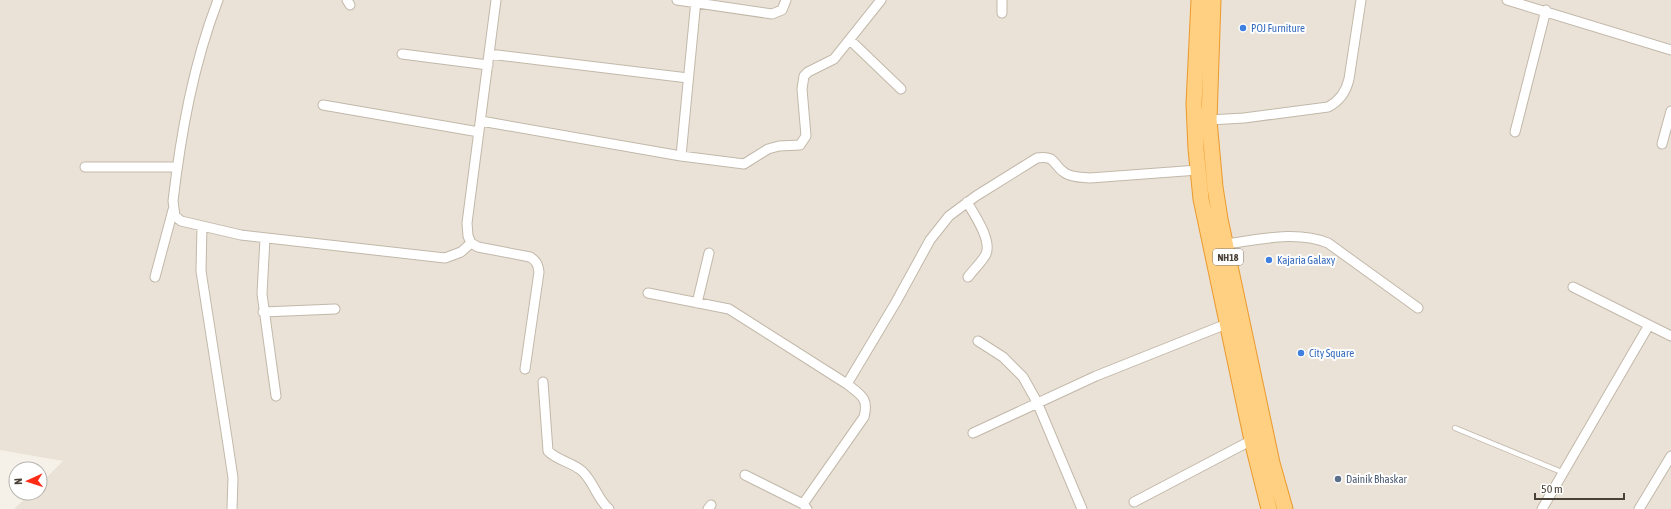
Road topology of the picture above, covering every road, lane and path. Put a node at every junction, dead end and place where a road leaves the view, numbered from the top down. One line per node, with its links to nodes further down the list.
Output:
1 (218, 0): 30 (street)
2 (496, 0): 17 (street)
3 (677, 0): 11 (street)
4 (786, 0): 11 (street)
5 (881, 0): 14 (street)
6 (1002, 0): 13 (street)
7 (1199, 0): 31 (highway, NH18)
8 (1213, 0): 23 (highway, NH18)
9 (1361, 0): 23 (street)
10 (1507, 0): 12 (street)
11 (696, 1): 19 (street)
12 (1546, 10): 15 (street); 26 (street)
13 (1002, 12)
14 (850, 40): 20 (street); 28 (street)
15 (1671, 50)
16 (402, 54): 18 (street)
17 (489, 54): 18 (street); 19 (street)
18 (488, 65): 24 (street)
19 (688, 78): 28 (street)
20 (901, 89)
21 (323, 105): 25 (street)
22 (1671, 111): 27 (street)
23 (1209, 120): 37 (highway, NH18)
24 (481, 121): 25 (street); 28 (street)
25 (479, 132): 36 (street)
26 (1515, 132)
27 (1662, 144)
28 (681, 156)
29 (85, 167): 30 (street)
30 (177, 167): 33 (street)
31 (1198, 170): 32 (street); 47 (highway, NH18)
32 (967, 202): 40 (street); 53 (street)
33 (173, 210): 34 (street); 39 (street)
34 (202, 226): 35 (street); 64 (street)
35 (265, 238): 36 (street); 46 (street)
36 (471, 242): 51 (street)
37 (1225, 244): 44 (street); 68 (highway, NH18)
38 (709, 253): 43 (street)
39 (156, 277)
40 (968, 277)
41 (1573, 287): 48 (street)
42 (648, 293): 43 (street)
43 (696, 303): 53 (street)
44 (1418, 308)
45 (334, 309): 46 (street)
46 (263, 312): 54 (street)
47 (1229, 323): 55 (street); 58 (highway, NH18)
48 (1649, 325): 49 (street); 60 (street)
49 (1671, 336)
50 (978, 341): 55 (street)
51 (525, 369)
52 (543, 382): 65 (street)
53 (847, 384): 63 (street)
54 (276, 396)
55 (1037, 402): 57 (street); 66 (street)
56 (1455, 428): 60 (lane)
57 (973, 433)
58 (1252, 440): 62 (street); 67 (highway, NH18)
59 (1671, 456): 70 (street)
60 (1564, 473): 69 (street)
61 (745, 474): 63 (street)
62 (1134, 502)
63 (805, 506)
64 (232, 509)
65 (609, 509)
66 (1082, 509)
67 (1269, 509)
68 (1285, 509)
69 (1542, 509)
70 (1639, 509)

